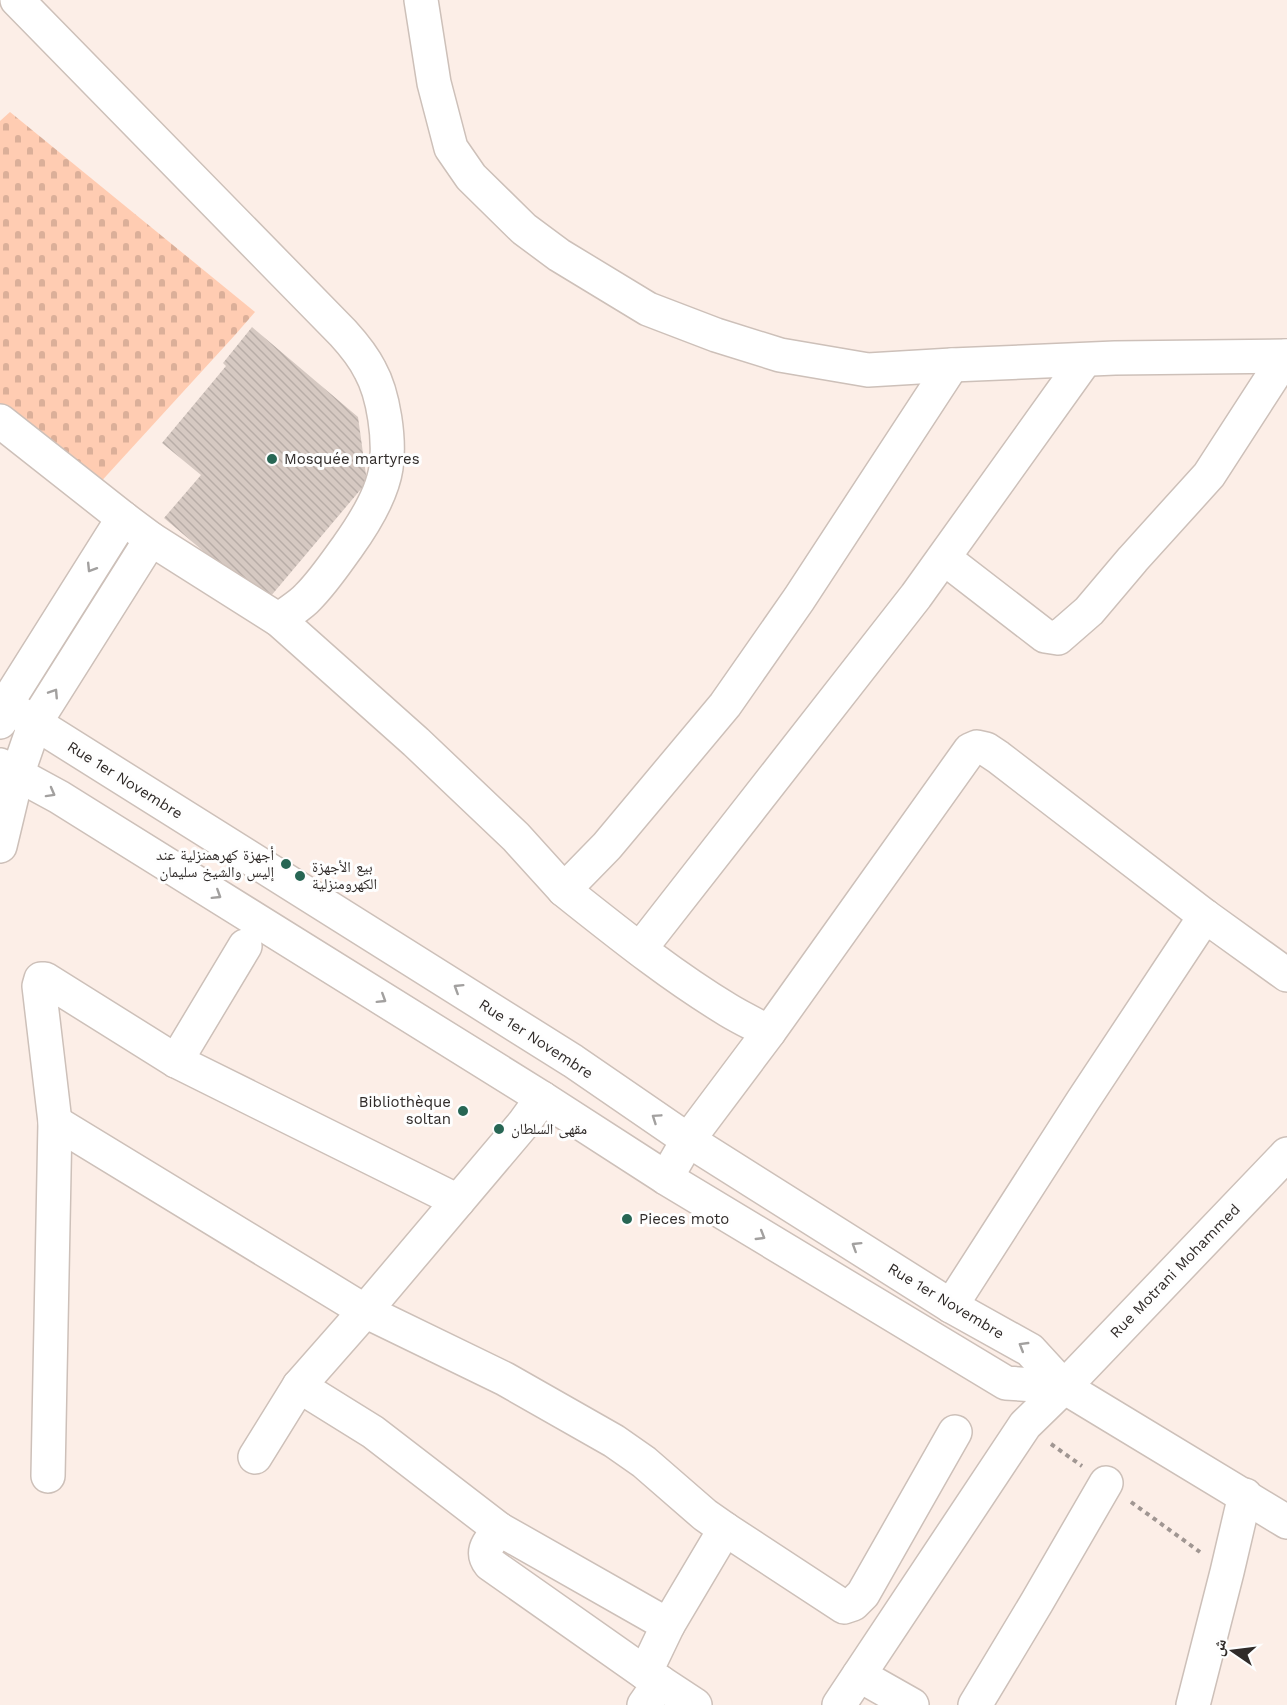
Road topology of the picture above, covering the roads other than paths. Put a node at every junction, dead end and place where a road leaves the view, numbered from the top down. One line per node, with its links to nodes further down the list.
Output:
1 (16, 0): 10 (street)
2 (421, 0): 5 (street)
3 (1287, 356): 4 (street); 9 (street)
4 (1085, 360): 5 (street); 9 (street)
5 (952, 365): 15 (street)
6 (0, 421): 7 (street)
7 (123, 518): 8 (street); 11 (street, one-way to 11)
8 (151, 539): 10 (street); 12 (street, one-way to 8)
9 (944, 558): 18 (street)
10 (279, 620): 15 (street)
11 (2, 709): 12 (street, Rue 1er Novembre)
12 (35, 723): 13 (street); 24 (street, Rue 1er Novembre, one-way to 12)
13 (9, 770): 14 (street); 22 (street, Rue 1er Novembre, one-way to 22)
14 (0, 846)
15 (564, 890): 18 (street)
16 (1204, 916): 19 (street); 20 (street); 28 (street)
17 (245, 946): 21 (street)
18 (640, 949): 20 (street)
19 (1287, 975)
20 (769, 1032): 24 (street)
21 (176, 1061): 23 (street); 27 (street)
22 (542, 1098): 26 (street, Rue 1er Novembre); 27 (street)
23 (55, 1122): 29 (street); 34 (street)
24 (688, 1140): 26 (street); 28 (street, Rue 1er Novembre, one-way to 24)
25 (1287, 1154): 31 (street, Rue Motrani Mohammed)
26 (666, 1178): 31 (street, Rue 1er Novembre, one-way to 31)
27 (458, 1201): 29 (street)
28 (951, 1306): 31 (street, Rue 1er Novembre, one-way to 28)
29 (365, 1311): 30 (street); 38 (street)
30 (298, 1386): 33 (street); 39 (street)
31 (1064, 1387): 36 (street, Rue 1er Novembre); 41 (street, Rue Motrani Mohammed)
32 (955, 1432): 38 (street)
33 (255, 1457)
34 (48, 1476)
35 (1106, 1483): 46 (street)
36 (1245, 1496): 37 (street, Rue 1er Novembre); 47 (street)
37 (1287, 1522)
38 (725, 1528): 40 (street)
39 (499, 1529): 40 (street); 42 (street)
40 (668, 1625): 42 (street)
41 (859, 1675): 44 (street, Rue Motrani Mohammed); 45 (street)
42 (650, 1687): 43 (street)
43 (695, 1705)
44 (839, 1705)
45 (912, 1705)
46 (975, 1705)
47 (1193, 1705)

